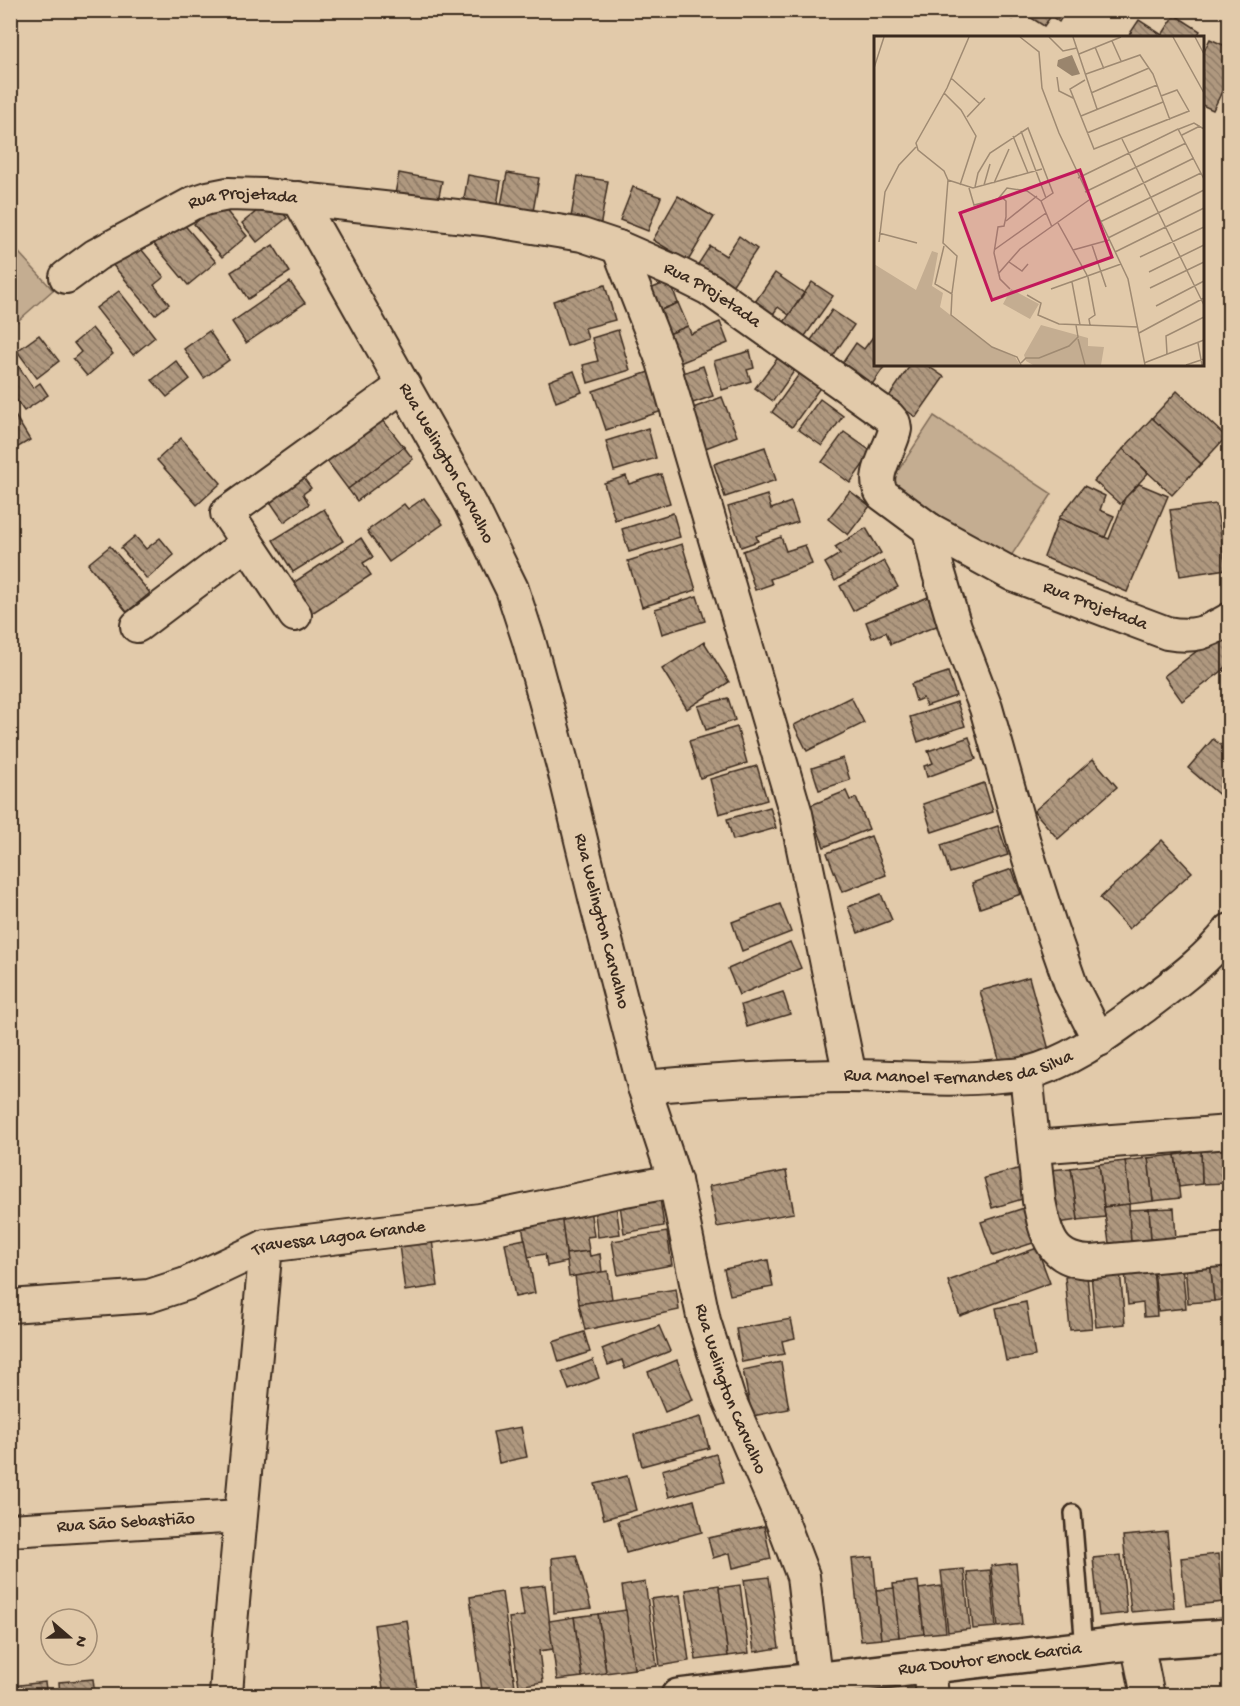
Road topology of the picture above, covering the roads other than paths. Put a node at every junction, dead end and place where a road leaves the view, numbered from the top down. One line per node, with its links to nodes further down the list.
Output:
1 (298, 198): 2 (street, Rua Projetada); 3 (street, Rua Projetada); 4 (street, Rua Welington Carvalho)
2 (618, 247): 5 (street, Rua Projetada); 13 (street)
3 (66, 277)
4 (404, 385): 6 (street); 14 (street, Rua Welington Carvalho)
5 (928, 529): 8 (street, Rua Projetada); 11 (street)
6 (247, 543): 7 (street); 9 (street)
7 (295, 615)
8 (1230, 619)
9 (137, 626)
10 (1230, 930): 11 (street, Rua Manoel Fernandes da Silva)
11 (1099, 1040): 12 (street, Rua Manoel Fernandes da Silva)
12 (1026, 1073): 13 (street, Rua Manoel Fernandes da Silva); 16 (street)
13 (850, 1076): 14 (street, Rua Manoel Fernandes da Silva)
14 (644, 1087): 17 (street, Rua Welington Carvalho)
15 (1230, 1132): 16 (street)
16 (1034, 1147): 19 (street)
17 (675, 1181): 18 (street, Travessa Lagoa Grande); 27 (street, Rua Welington Carvalho)
18 (266, 1246): 20 (street, Travessa Lagoa Grande); 22 (street)
19 (1230, 1249)
20 (10, 1306)
21 (1073, 1513): 26 (lane)
22 (240, 1516): 23 (street, Rua São Sebastião); 29 (street)
23 (10, 1530)
24 (1230, 1636): 25 (street, Rua Doutor Enock Garcia)
25 (1137, 1642): 26 (street, Rua Doutor Enock Garcia); 31 (street)
26 (1084, 1649): 28 (street, Rua Doutor Enock Garcia)
27 (815, 1679): 28 (street, Rua Doutor Enock Garcia); 30 (street, Rua Doutor Enock Garcia)
28 (930, 1682)
29 (226, 1695)
30 (691, 1695)
31 (1148, 1695)

